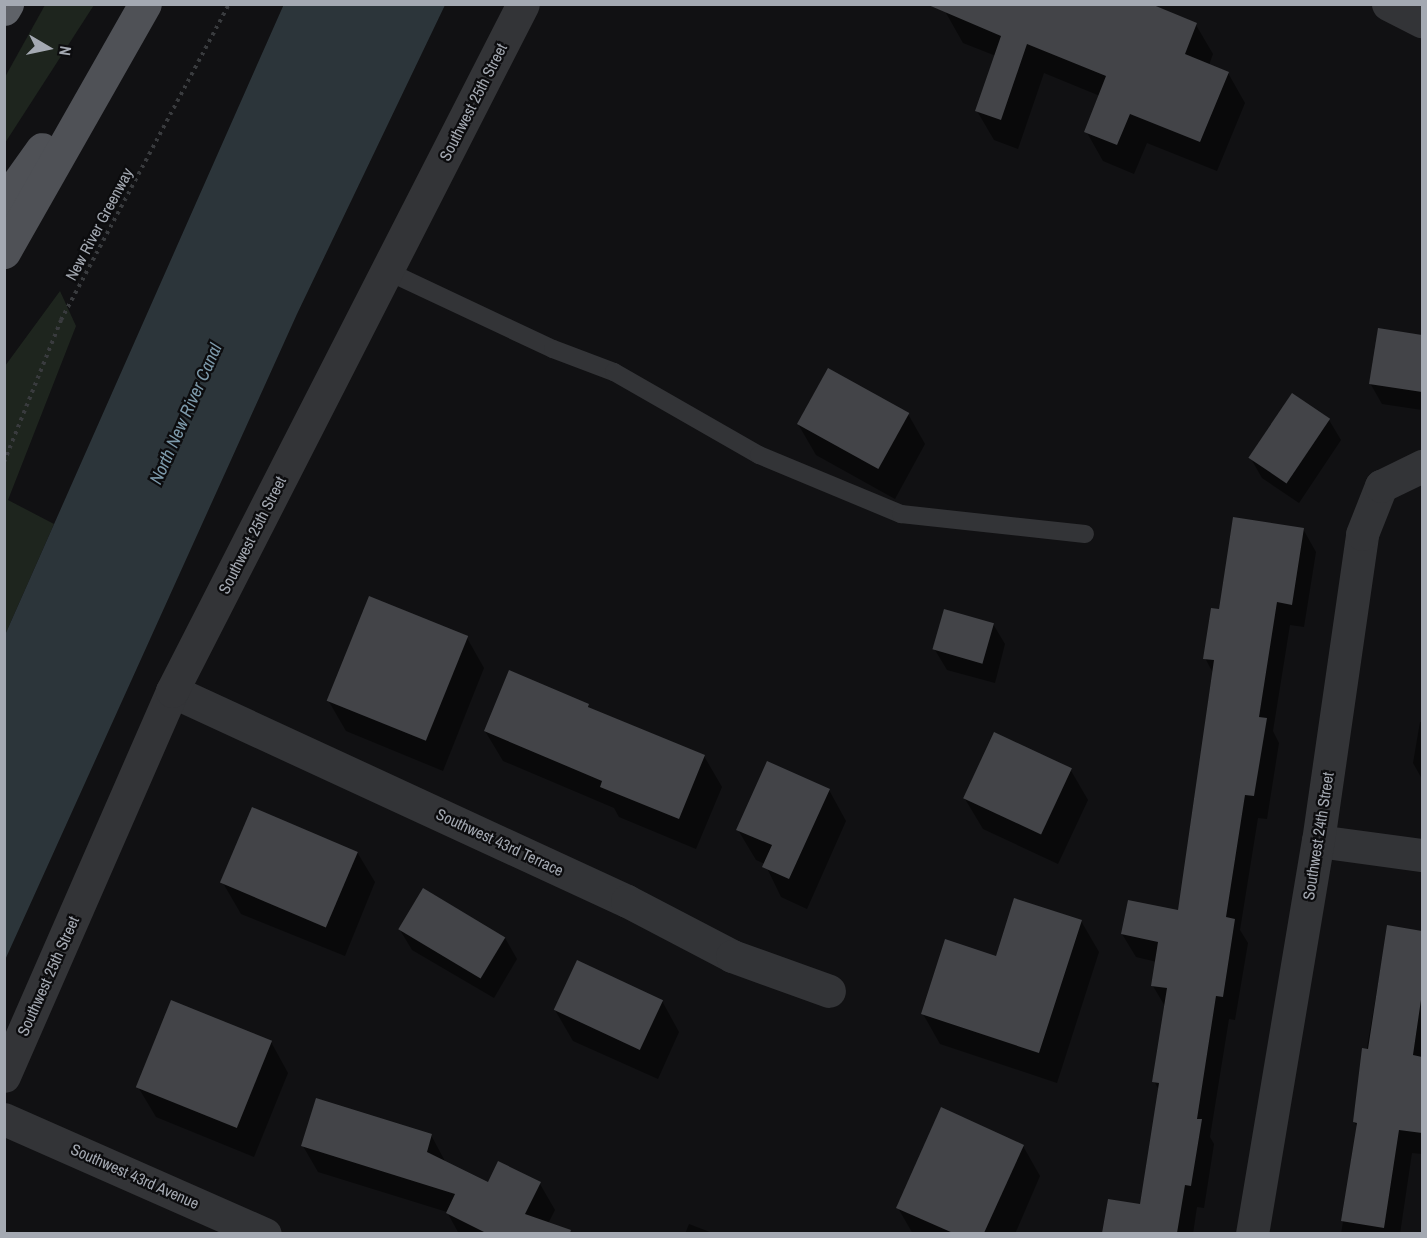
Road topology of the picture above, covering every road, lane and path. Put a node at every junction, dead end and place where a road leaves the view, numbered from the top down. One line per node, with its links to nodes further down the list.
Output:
1 (7, 4): 6 (highway)
2 (145, 4): 8 (main road); 9 (main road)
3 (229, 4): 11 (path, New River Greenway)
4 (523, 4): 10 (street, Southwest 25th Street)
5 (1388, 4): 7 (street)
6 (4, 9)
7 (1422, 21)
8 (4, 202)
9 (4, 252)
10 (387, 271): 13 (lane); 14 (street, Southwest 25th Street)
11 (4, 462)
12 (1422, 466): 15 (street, Southwest 24th Street)
13 (1085, 534)
14 (172, 692): 17 (street, Southwest 43rd Terrace); 18 (street, Southwest 25th Street)
15 (1318, 841): 16 (street); 21 (street, Southwest 24th Street)
16 (1422, 855)
17 (828, 991)
18 (4, 1076)
19 (4, 1119): 20 (street, Southwest 43rd Avenue)
20 (265, 1233)
21 (1252, 1233)

